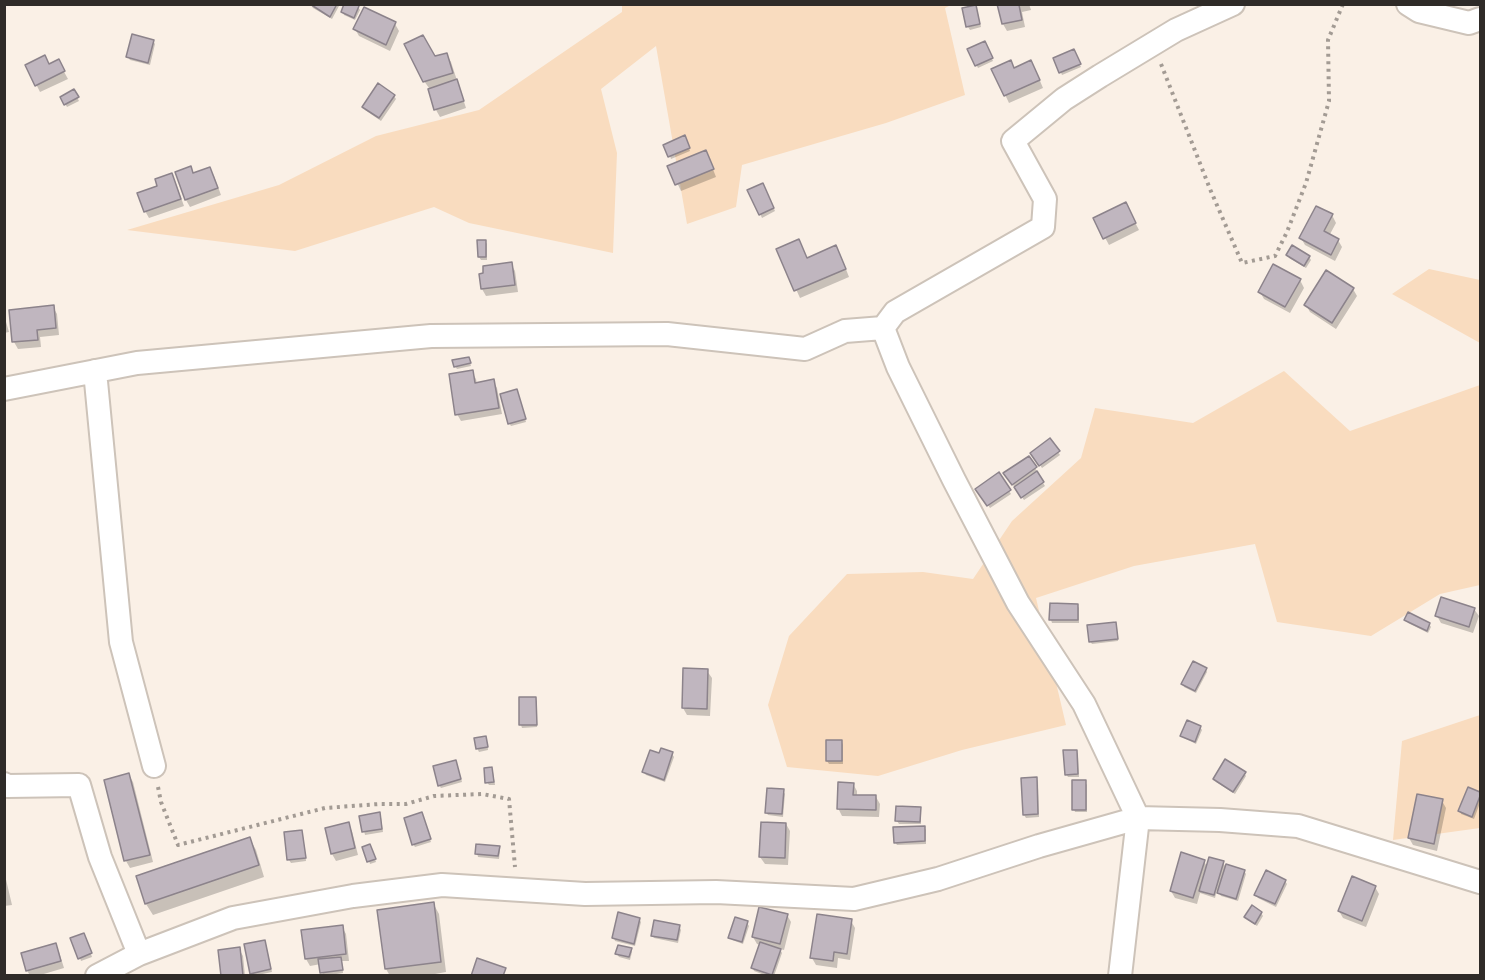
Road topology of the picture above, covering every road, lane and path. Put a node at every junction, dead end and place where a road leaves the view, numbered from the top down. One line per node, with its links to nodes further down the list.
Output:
1 (1233, 4): 5 (street)
2 (1343, 4): 5 (path)
3 (1408, 4): 4 (street)
4 (1480, 19)
5 (1153, 44): 6 (street)
6 (883, 328): 7 (street); 11 (street)
7 (95, 371): 8 (street); 9 (street)
8 (4, 389)
9 (154, 766): 13 (path)
10 (4, 784): 14 (street)
11 (1138, 818): 12 (street); 13 (street); 16 (street)
12 (1480, 882)
13 (517, 890): 14 (street)
14 (139, 954): 15 (street)
15 (97, 975)
16 (1120, 975)

